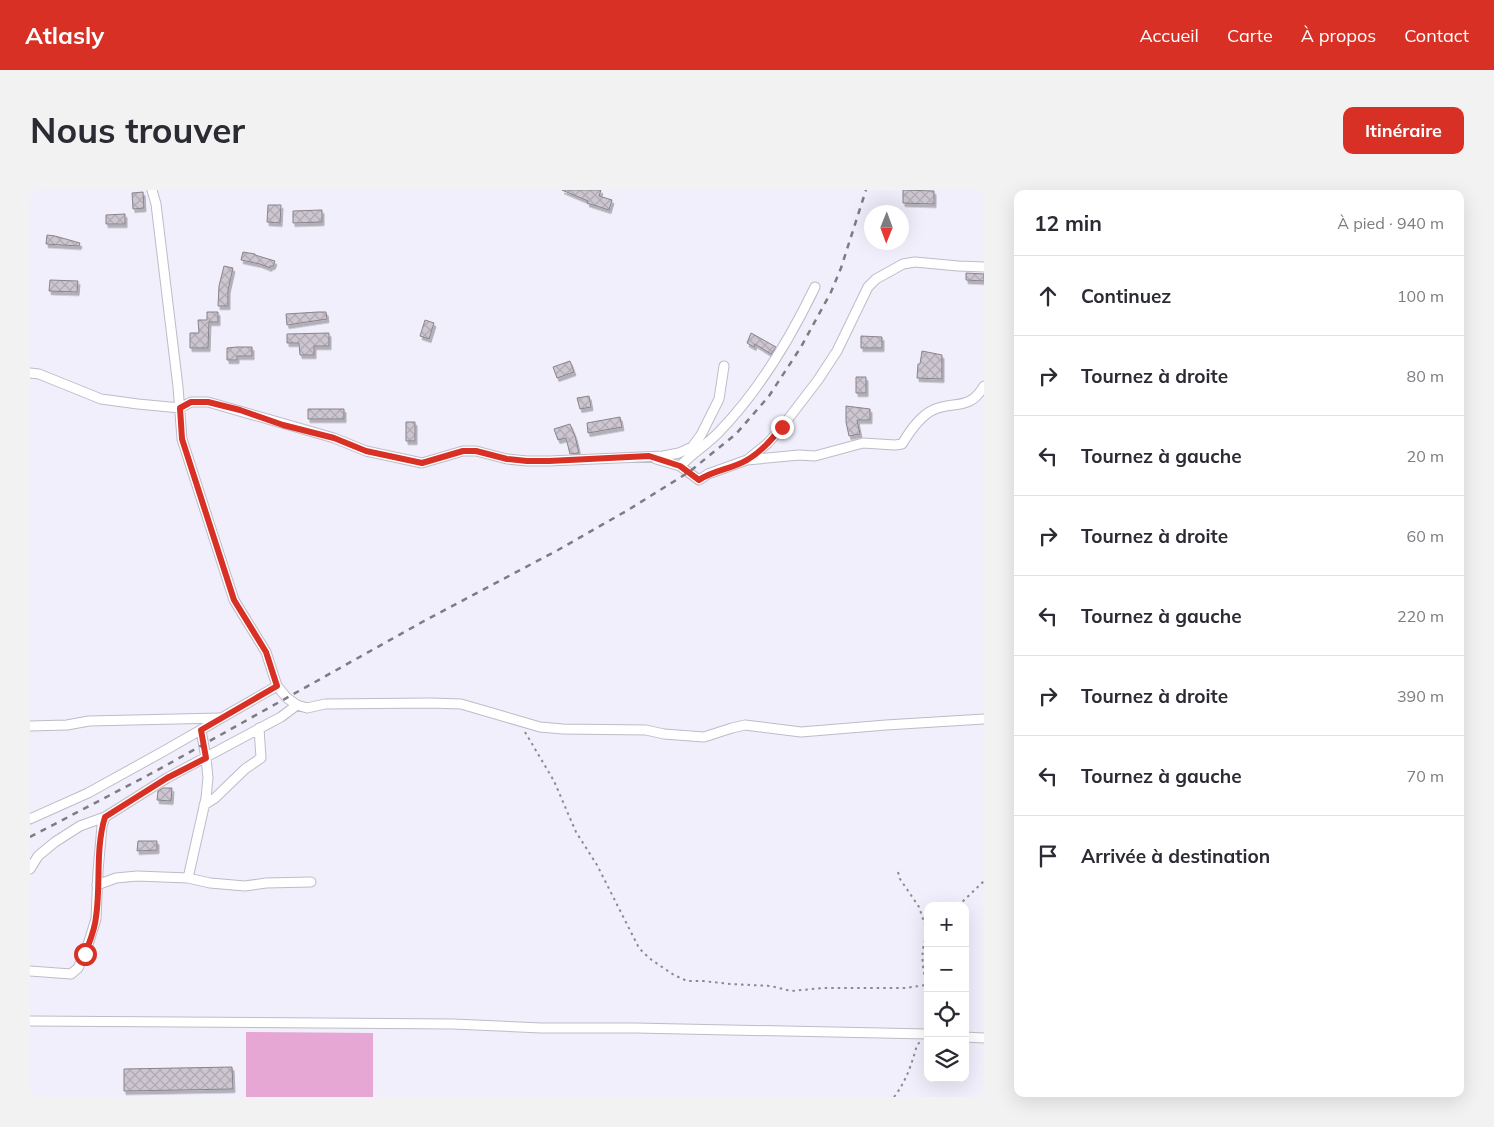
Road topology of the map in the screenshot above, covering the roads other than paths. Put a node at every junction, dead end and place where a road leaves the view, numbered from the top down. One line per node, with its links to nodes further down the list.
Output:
1 (152, 190): 7 (street)
2 (984, 266): 9 (street)
3 (815, 287): 10 (street)
4 (724, 366): 8 (street)
5 (30, 372): 7 (street)
6 (984, 386): 9 (street)
7 (180, 408): 8 (street); 11 (street)
8 (649, 456): 10 (street)
9 (747, 460): 10 (street)
10 (680, 466)
11 (277, 686): 12 (street); 13 (street)
12 (297, 705): 14 (street); 16 (street)
13 (223, 718): 15 (street); 17 (street)
14 (984, 719)
15 (30, 726)
16 (259, 728): 18 (street); 19 (street)
17 (201, 730): 18 (street); 21 (street)
18 (206, 758): 19 (street); 20 (street)
19 (204, 806): 23 (street)
20 (105, 817): 22 (street); 25 (street)
21 (30, 819)
22 (30, 868)
23 (188, 878): 24 (street); 25 (street)
24 (311, 882)
25 (98, 885): 26 (street)
26 (30, 972)
27 (30, 1021): 29 (street)
28 (969, 1036): 30 (street)
29 (924, 1038)
30 (984, 1038)

